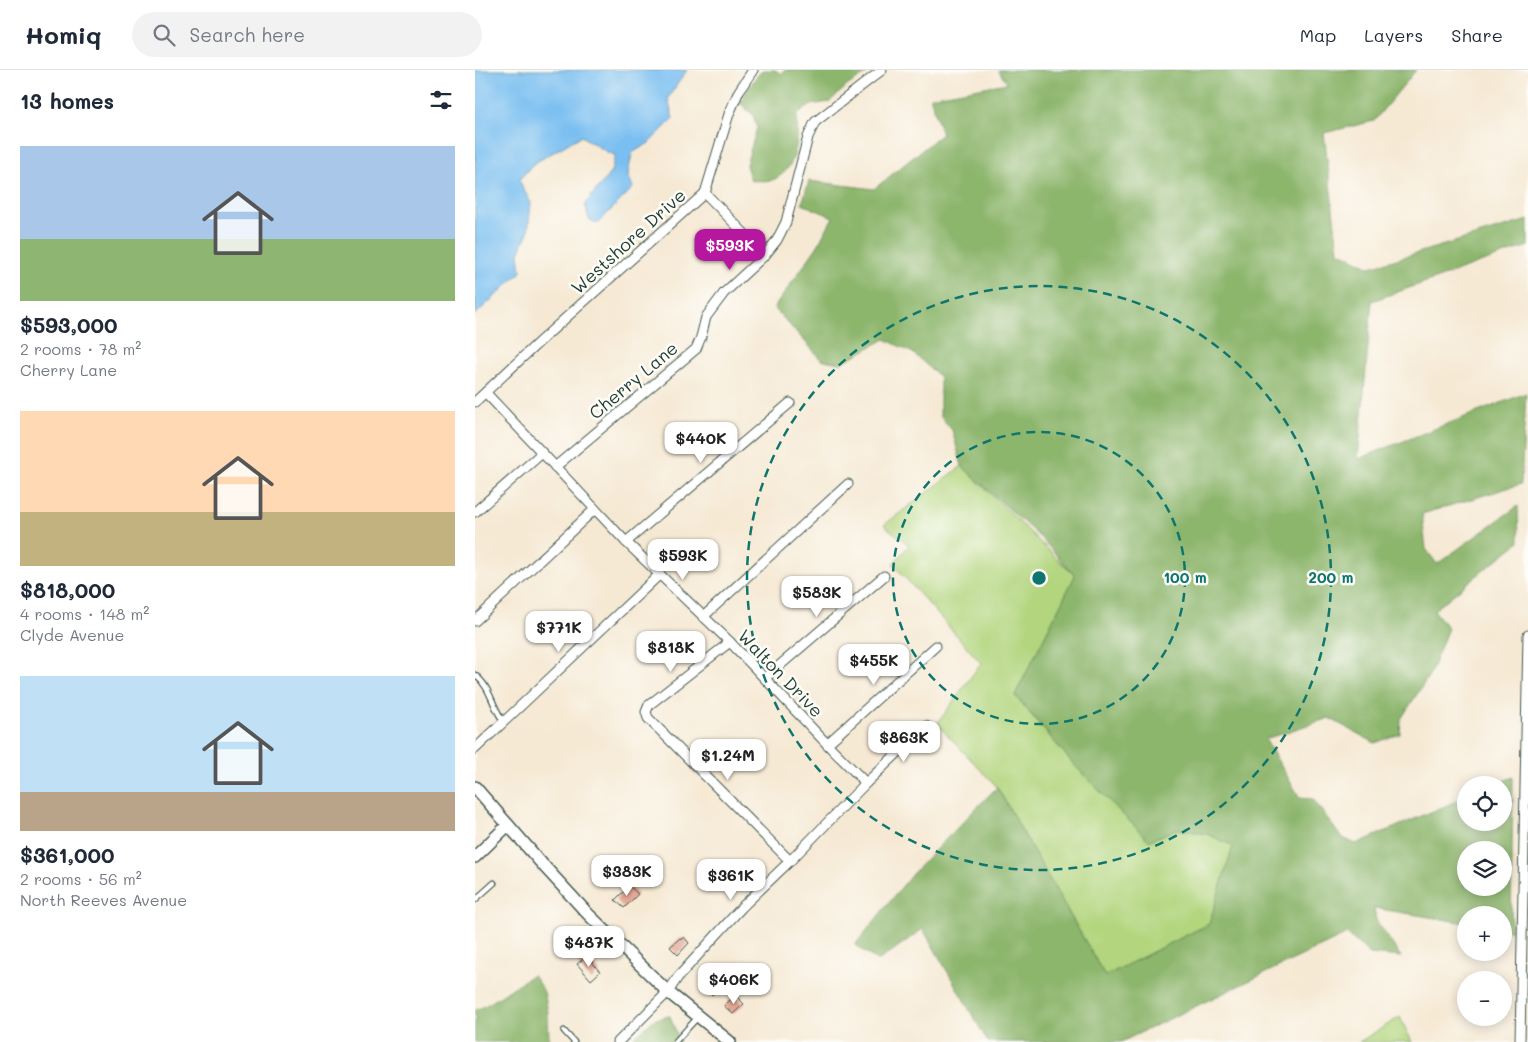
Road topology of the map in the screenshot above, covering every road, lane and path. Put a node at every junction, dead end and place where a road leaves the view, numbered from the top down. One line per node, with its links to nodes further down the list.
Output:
1 (753, 70): 3 (street, Westshore Drive)
2 (882, 70): 4 (street, Cherry Lane)
3 (705, 193): 4 (street); 5 (street, Westshore Drive)
4 (765, 255): 9 (street, Cherry Lane)
5 (485, 393): 6 (street, Westshore Drive); 8 (street, Walton Drive)
6 (475, 402)
7 (790, 403): 13 (street)
8 (542, 452): 9 (street, Walton Drive); 12 (street)
9 (555, 467): 11 (street, Walton Drive)
10 (848, 484): 16 (street)
11 (595, 509): 13 (street, Walton Drive); 17 (street)
12 (475, 512)
13 (626, 542): 14 (street, Walton Drive)
14 (659, 574): 16 (street, Walton Drive); 23 (street)
15 (884, 576): 22 (street)
16 (703, 617): 19 (street, Walton Drive)
17 (475, 621)
18 (1528, 635): 41 (street)
19 (730, 642): 22 (street, Walton Drive); 31 (street)
20 (937, 646): 25 (street)
21 (475, 675): 23 (lane)
22 (765, 678): 25 (street, Walton Drive)
23 (503, 722): 26 (street)
24 (925, 726): 27 (street)
25 (827, 744): 27 (street, Walton Drive)
26 (475, 749)
27 (866, 783): 31 (street)
28 (475, 787): 29 (street)
29 (508, 825): 30 (street); 34 (street)
30 (475, 857)
31 (791, 861): 34 (street)
32 (495, 883): 33 (lane)
33 (475, 900)
34 (668, 992): 35 (street); 39 (street)
35 (698, 1017): 37 (street); 40 (lane)
36 (563, 1031): 38 (lane)
37 (723, 1040)
38 (574, 1042)
39 (618, 1042)
40 (675, 1042)
41 (1520, 1042)

